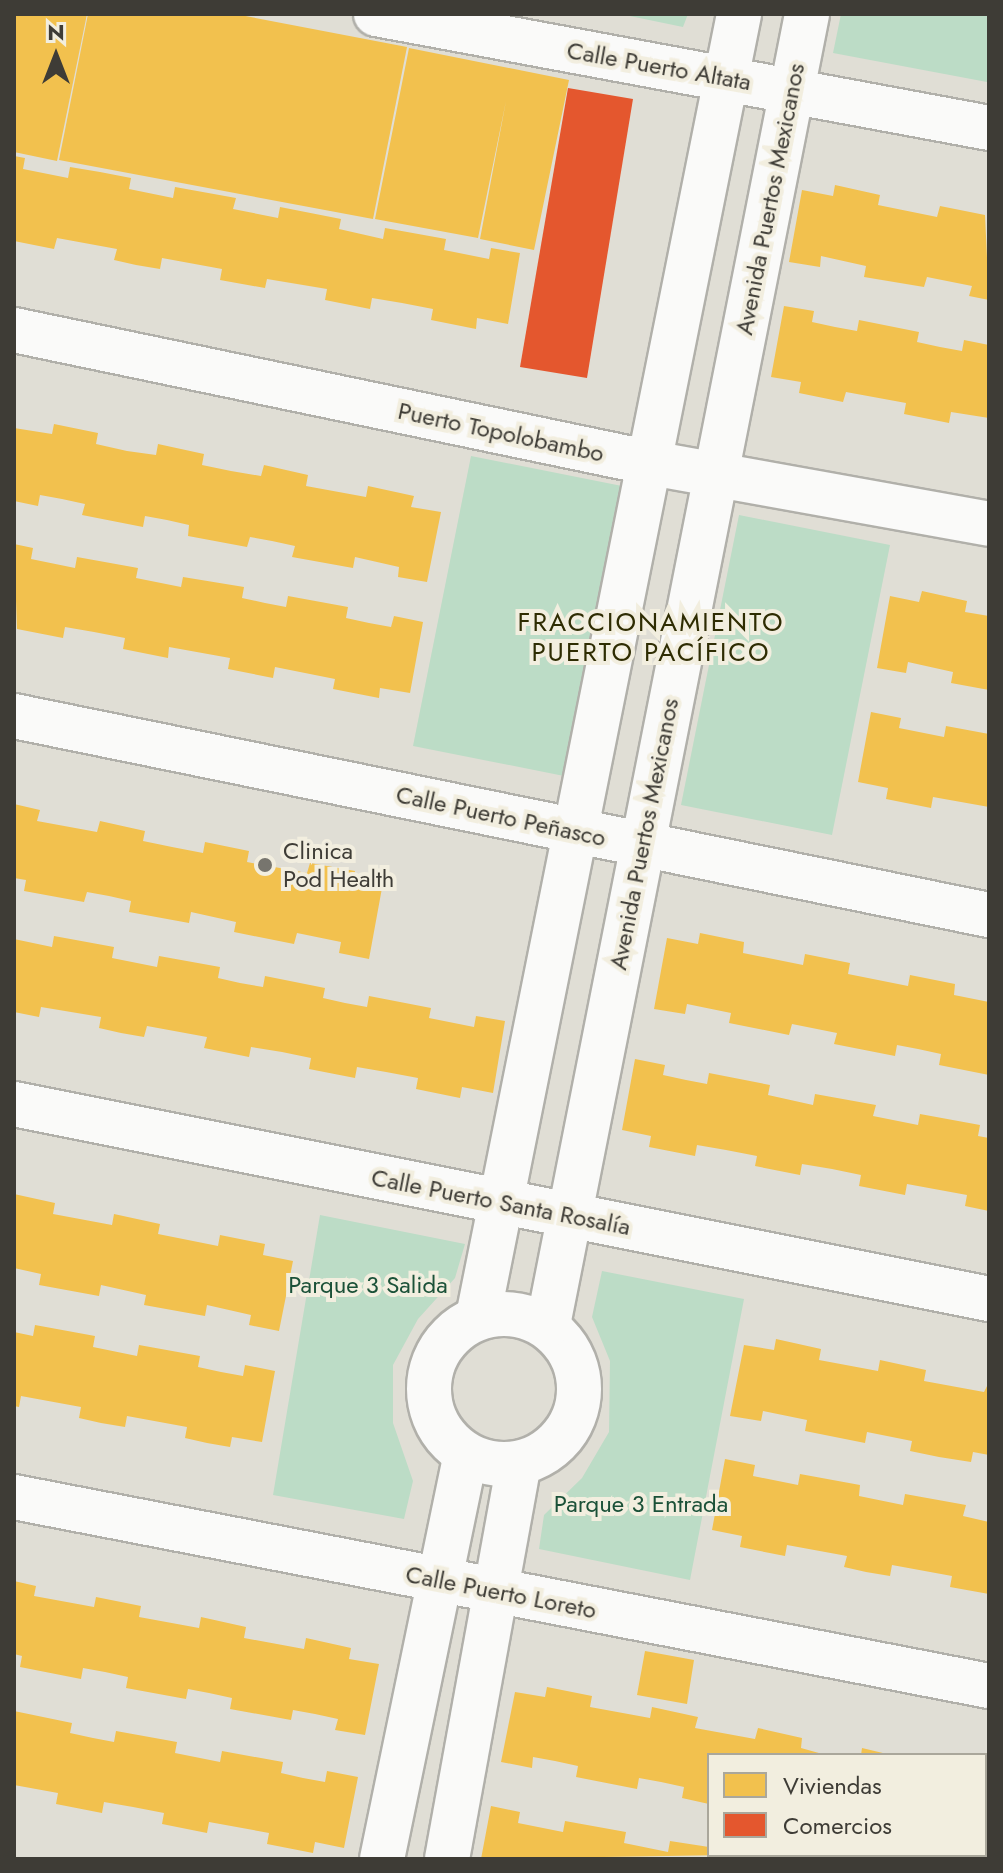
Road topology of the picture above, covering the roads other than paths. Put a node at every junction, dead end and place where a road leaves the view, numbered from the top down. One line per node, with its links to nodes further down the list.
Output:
1 (376, 14): 4 (street, Calle Puerto Altata)
2 (739, 14): 4 (street)
3 (807, 14): 5 (street, Avenida Puertos Mexicanos)
4 (726, 78): 5 (street, Calle Puerto Altata); 8 (street)
5 (792, 90): 6 (street, Calle Puerto Altata); 9 (street, Avenida Puertos Mexicanos)
6 (989, 128)
7 (14, 330): 8 (street, Puerto Topolobambo)
8 (651, 463): 9 (street, Puerto Topolobambo); 12 (street)
9 (714, 473): 10 (street, Puerto Topolobambo); 13 (street, Avenida Puertos Mexicanos)
10 (989, 524)
11 (14, 716): 12 (street, Calle Puerto Peñasco)
12 (572, 831): 13 (street, Calle Puerto Peñasco); 16 (street)
13 (642, 845): 14 (street, Calle Puerto Peñasco); 17 (street, Avenida Puertos Mexicanos)
14 (989, 915)
15 (14, 1104): 16 (street, Calle Puerto Santa Rosalía)
16 (499, 1202): 17 (street, Calle Puerto Santa Rosalía); 19 (street)
17 (570, 1215): 18 (street, Calle Puerto Santa Rosalía); 20 (street, Avenida Puertos Mexicanos)
18 (989, 1299)
19 (478, 1317): 20 (street); 21 (street)
20 (548, 1325): 22 (street)
21 (466, 1455): 22 (street); 24 (street)
22 (519, 1463): 25 (street)
23 (14, 1497): 24 (street, Calle Puerto Loreto)
24 (439, 1580): 25 (street, Calle Puerto Loreto); 27 (street)
25 (499, 1592): 26 (street, Calle Puerto Loreto); 28 (street)
26 (989, 1686)
27 (382, 1859)
28 (447, 1859)

